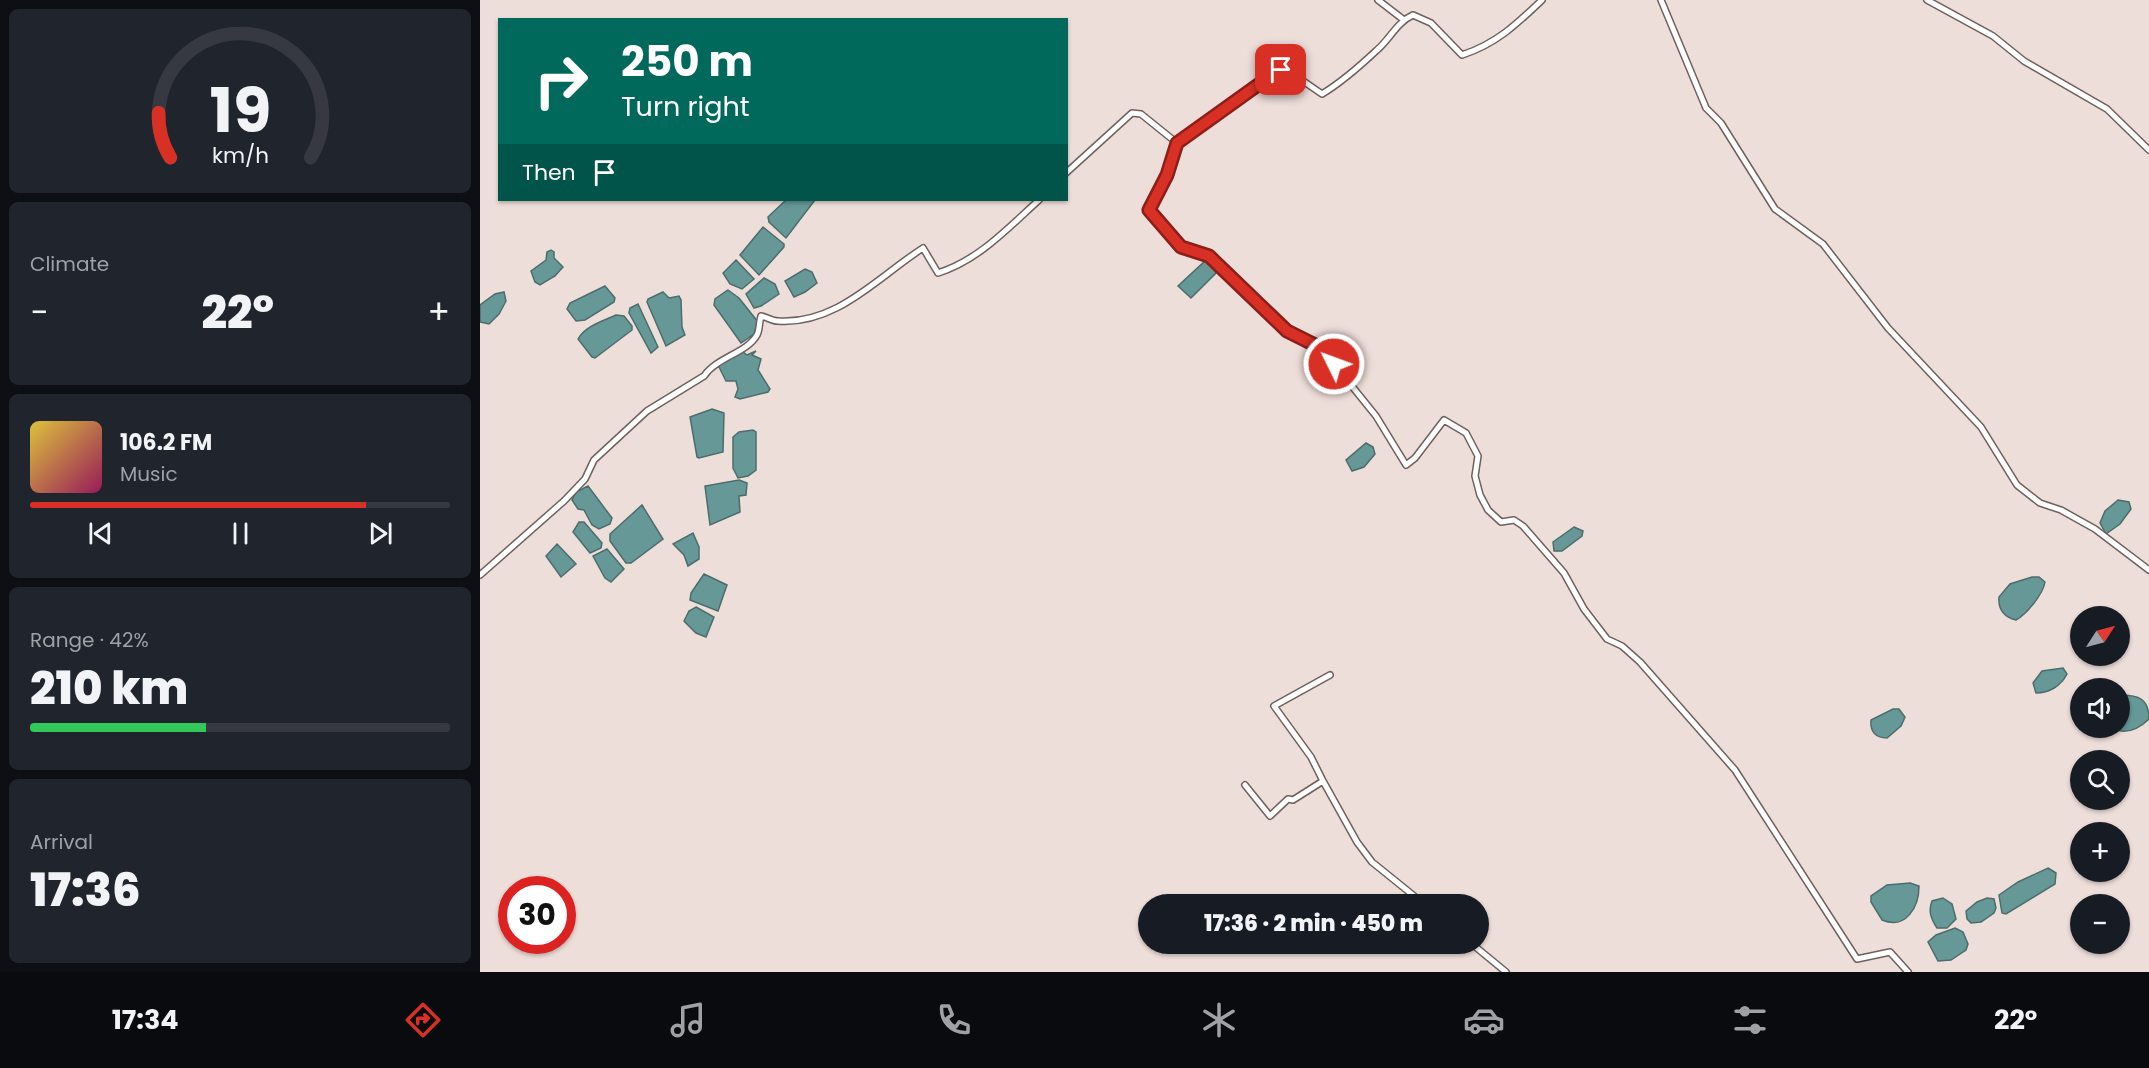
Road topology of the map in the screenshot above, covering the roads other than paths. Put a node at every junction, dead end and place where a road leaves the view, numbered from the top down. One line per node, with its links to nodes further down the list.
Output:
1 (1377, 0): 5 (street)
2 (1542, 0): 5 (street)
3 (1661, 0): 10 (street)
4 (1927, 0): 7 (street)
5 (1404, 20): 6 (street)
6 (1177, 143): 8 (street); 18 (street)
7 (2149, 150)
8 (1068, 171)
9 (1038, 201): 11 (street)
10 (2149, 570)
11 (480, 574)
12 (1330, 675): 13 (street)
13 (1323, 781): 14 (street); 15 (street)
14 (1245, 785)
15 (1412, 894)
16 (1484, 954): 17 (street)
17 (1506, 972)
18 (1908, 972)

